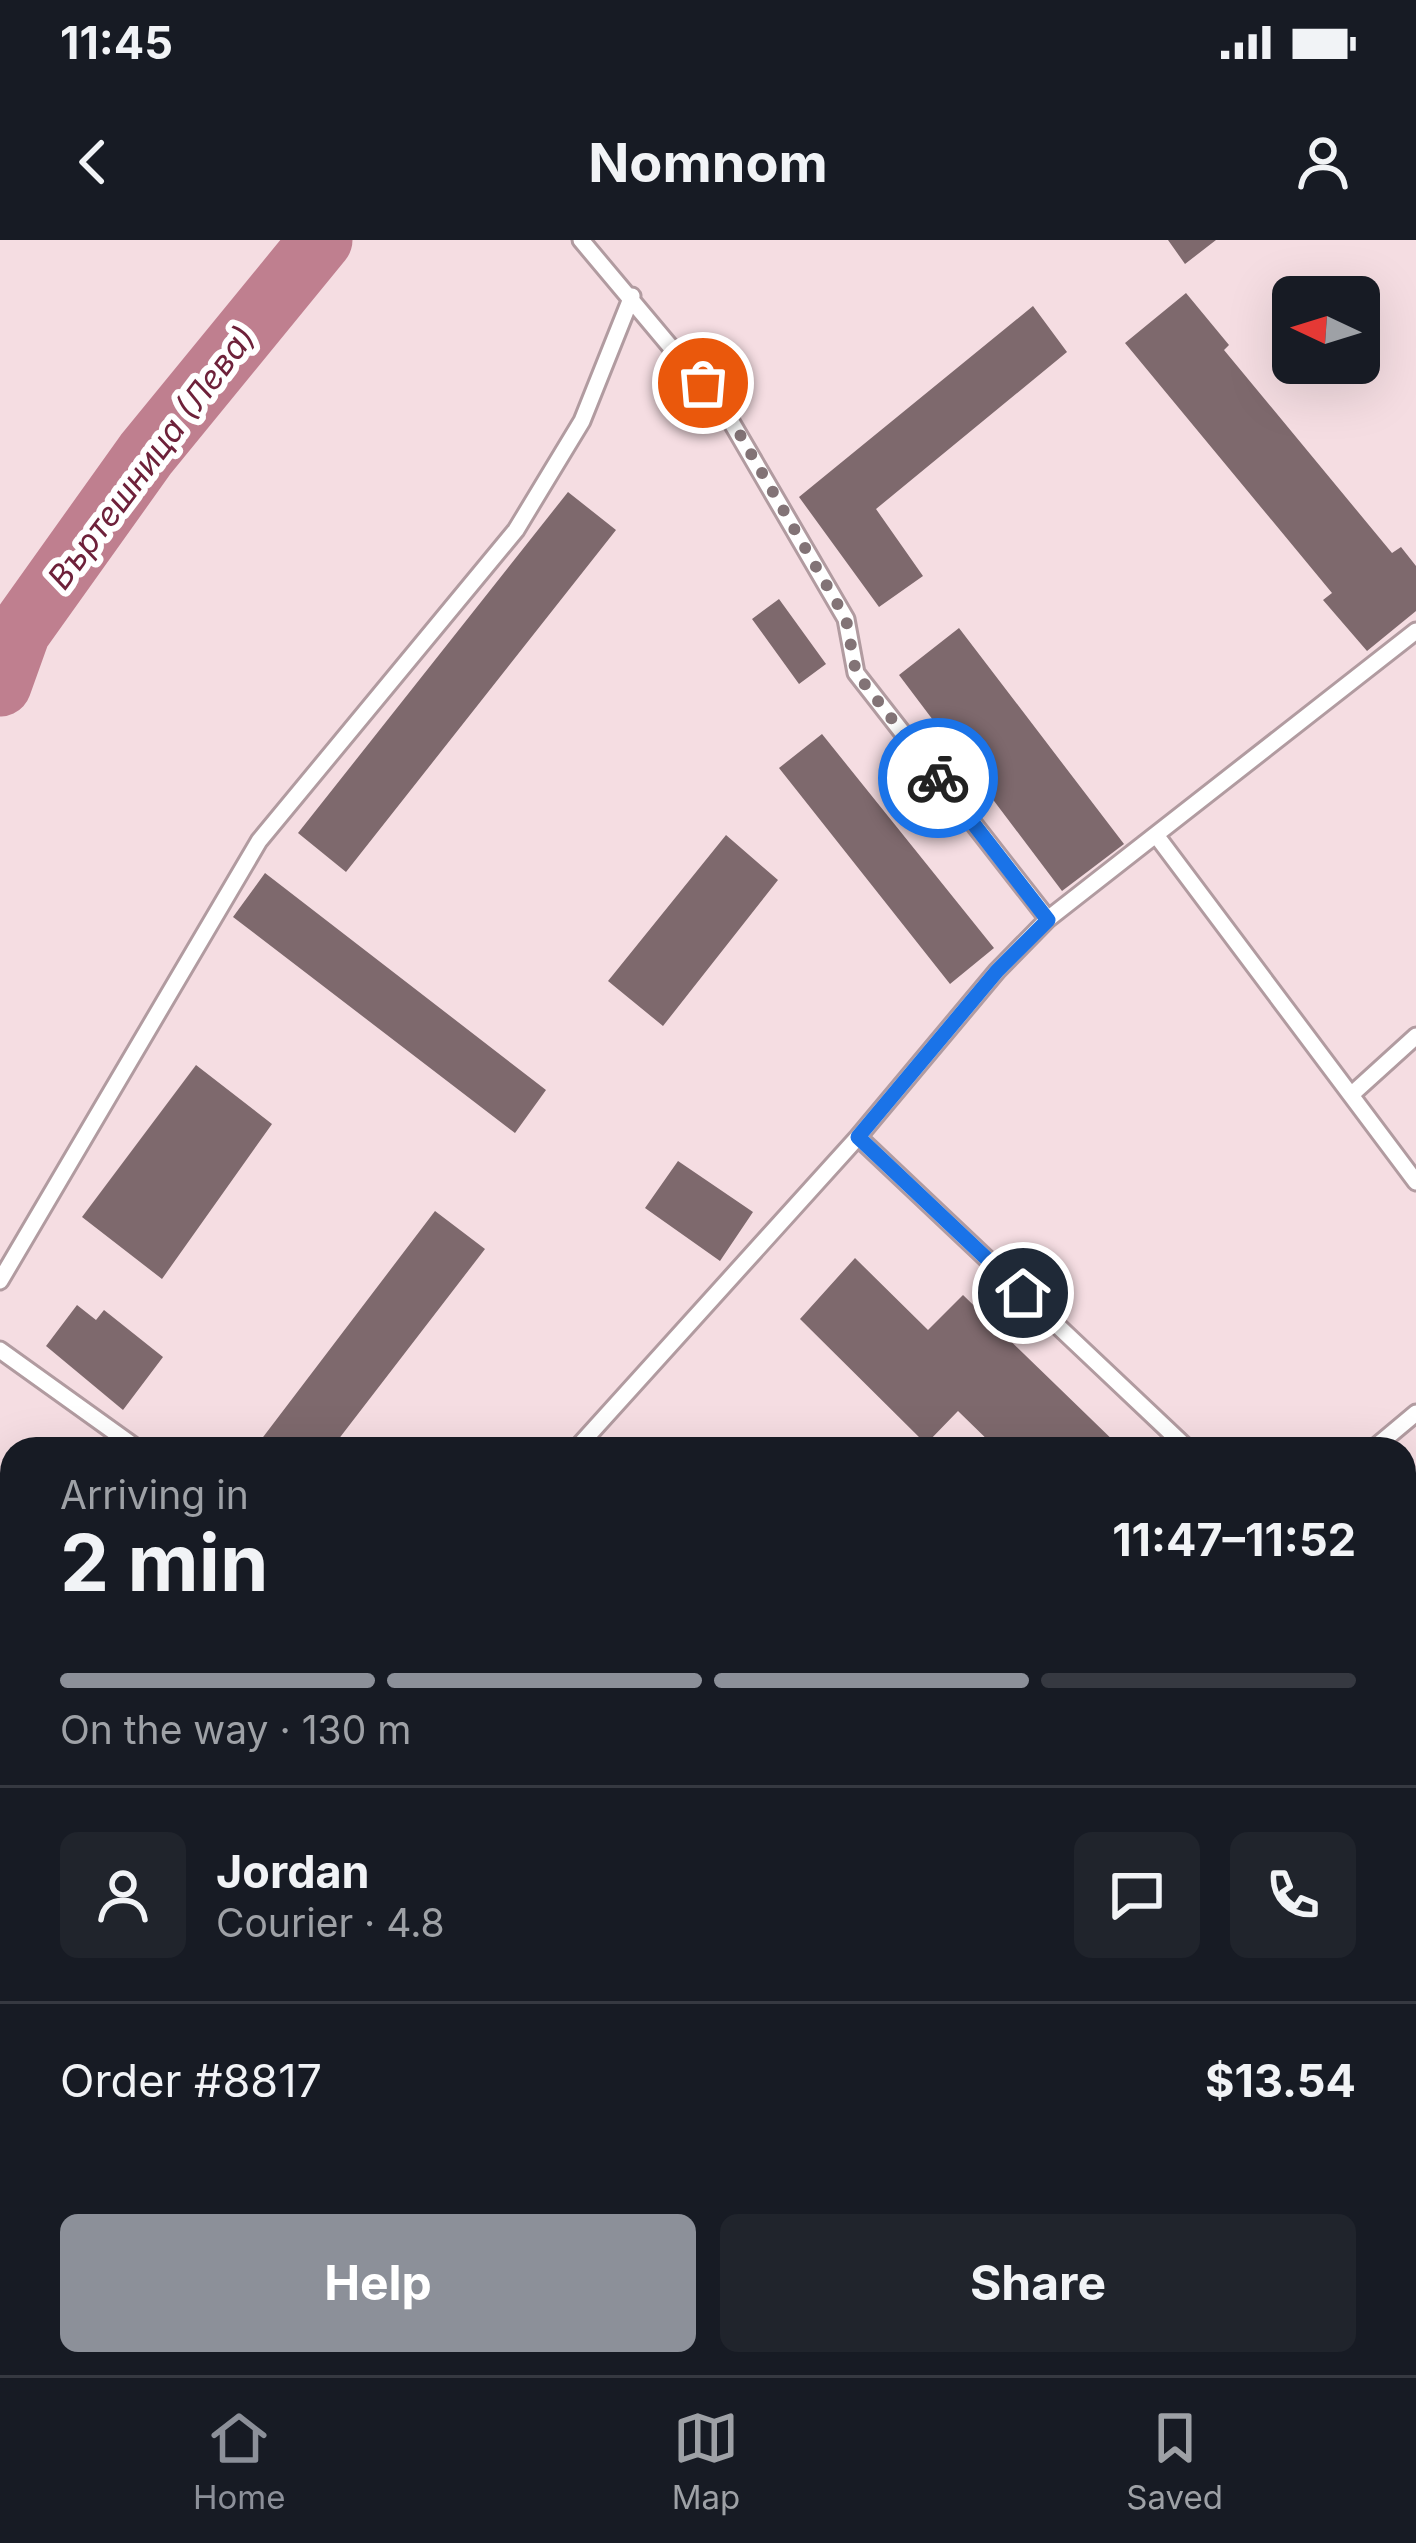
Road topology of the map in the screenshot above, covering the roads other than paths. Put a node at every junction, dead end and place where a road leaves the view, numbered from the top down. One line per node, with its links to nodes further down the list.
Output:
1 (581, 240): 2 (lane)
2 (632, 296): 5 (lane); 10 (lane)
3 (1416, 631): 4 (lane)
4 (1156, 836): 5 (lane); 7 (lane)
5 (1048, 920): 8 (lane)
6 (1416, 1036): 7 (lane)
7 (1351, 1095): 9 (lane)
8 (858, 1137): 14 (lane); 15 (lane)
9 (1416, 1182)
10 (0, 1281)
11 (0, 1350): 13 (lane)
12 (1416, 1413): 16 (lane)
13 (121, 1437)
14 (587, 1437)
15 (1176, 1437)
16 (1387, 1437)

